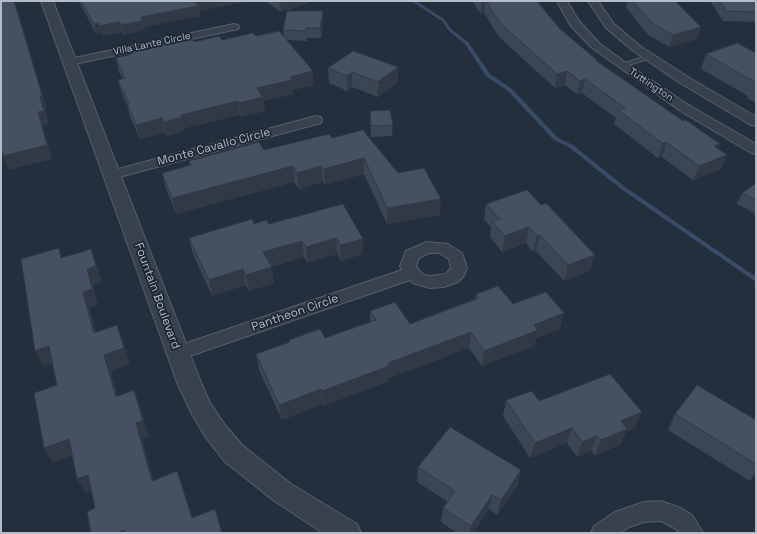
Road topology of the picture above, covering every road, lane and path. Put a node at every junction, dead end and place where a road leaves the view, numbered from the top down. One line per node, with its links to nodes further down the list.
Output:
1 (47, 1): 6 (street, Fountain Boulevard)
2 (562, 1): 7 (street, Tuttington)
3 (593, 1): 5 (street, Tuttington)
4 (234, 27): 6 (street, Villa Lante Circle)
5 (649, 57): 7 (lane); 9 (street, Tuttington)
6 (70, 62): 11 (street, Fountain Boulevard)
7 (622, 65): 10 (street, Tuttington)
8 (316, 120): 11 (street, Monte Cavallo Circle)
9 (756, 122)
10 (756, 150)
11 (112, 175): 13 (street, Fountain Boulevard)
12 (412, 273): 13 (street, Pantheon Circle)
13 (178, 353): 14 (street, Fountain Boulevard)
14 (347, 533)
15 (602, 533): 16 (street)
16 (692, 533)

